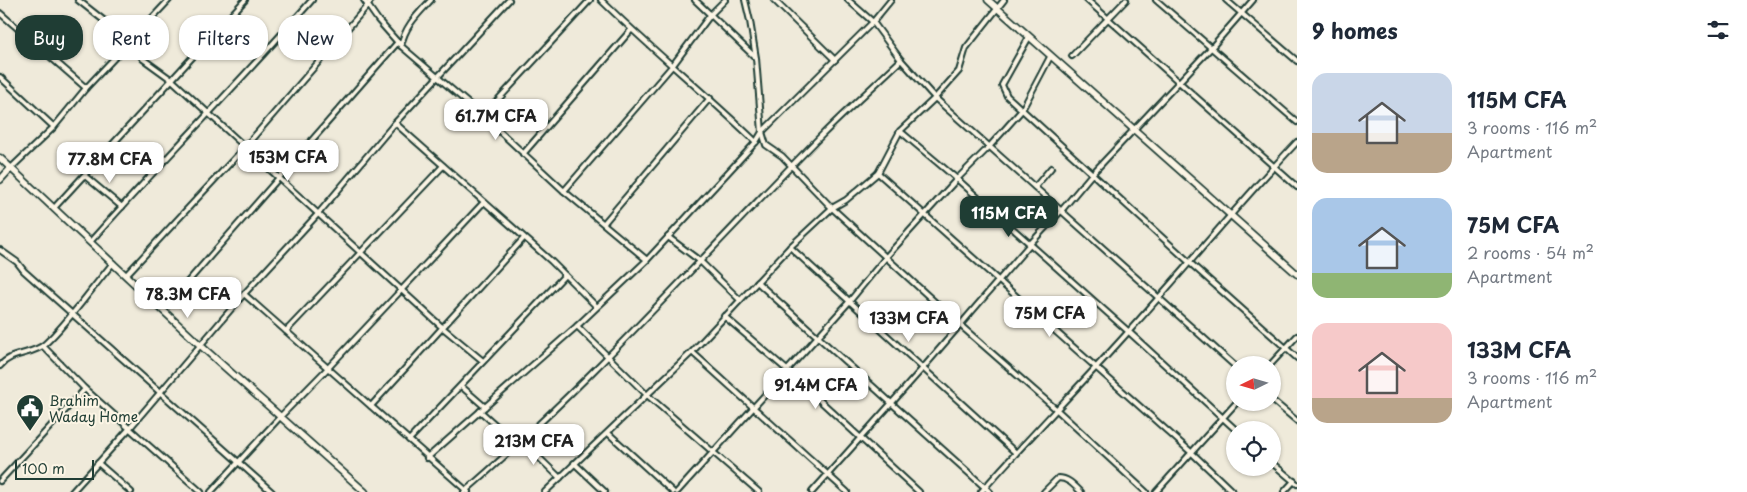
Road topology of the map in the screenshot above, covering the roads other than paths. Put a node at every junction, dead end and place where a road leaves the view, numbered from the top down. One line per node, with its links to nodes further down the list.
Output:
1 (78, 0): 29 (street)
2 (169, 0): 30 (street)
3 (245, 0): 48 (street)
4 (312, 0): 54 (street)
5 (364, 0): 24 (street)
6 (371, 0): 24 (street)
7 (431, 0): 35 (street)
8 (509, 0): 47 (street)
9 (590, 0): 55 (street)
10 (601, 0): 33 (street)
11 (695, 0): 27 (street)
12 (725, 0): 27 (street)
13 (745, 0): 39 (street)
14 (774, 0): 42 (street)
15 (848, 0): 32 (street)
16 (891, 0): 32 (street)
17 (988, 0): 25 (street)
18 (1004, 0): 25 (street)
19 (1087, 0): 31 (street)
20 (1126, 0): 31 (street)
21 (1156, 0): 36 (street)
22 (1226, 0): 28 (street)
23 (1253, 0): 28 (street)
24 (368, 5): 35 (street); 64 (street)
25 (998, 9): 34 (street); 52 (street)
26 (0, 13): 50 (street)
27 (711, 14): 39 (street); 45 (street)
28 (1242, 14): 36 (street); 44 (street)
29 (97, 15)
30 (155, 15)
31 (1108, 19): 37 (street); 49 (street)
32 (873, 22): 42 (street); 43 (street)
33 (631, 30): 45 (street); 66 (street)
34 (1029, 37): 38 (street); 53 (street)
35 (399, 44): 47 (street); 76 (street)
36 (1211, 48): 49 (street); 56 (street)
37 (1072, 56)
38 (1050, 57): 53 (street); 59 (street)
39 (756, 58): 61 (street)
40 (112, 60): 50 (street)
41 (144, 60): 48 (street)
42 (835, 60): 61 (street)
43 (901, 60): 52 (street); 69 (street)
44 (1297, 61)
45 (673, 65): 51 (street); 81 (street)
46 (0, 77): 58 (street)
47 (437, 78): 55 (street); 57 (street)
48 (172, 80): 54 (street); 75 (street)
49 (1178, 81): 59 (street); 70 (street)
50 (86, 88): 58 (street)
51 (710, 98): 62 (street); 90 (street)
52 (935, 98): 60 (street); 65 (street)
53 (1022, 110): 65 (street); 74 (street)
54 (208, 113): 64 (street); 83 (street)
55 (482, 116): 66 (street)
56 (1297, 122)
57 (395, 123): 68 (street); 87 (street)
58 (54, 127): 71 (street)
59 (1134, 129): 74 (street); 89 (street)
60 (900, 131): 73 (street); 77 (street)
61 (762, 132): 62 (street); 69 (street)
62 (756, 142): 91 (street)
63 (1297, 142): 70 (street)
64 (245, 147): 76 (street); 104 (street)
65 (989, 147): 77 (street); 79 (street)
66 (523, 154): 81 (street)
67 (0, 158): 71 (street)
68 (443, 166): 82 (street); 97 (street)
69 (791, 167): 84 (street); 100 (street)
70 (1275, 167): 80 (street); 89 (street)
71 (11, 168): 78 (street); 85 (street)
72 (1051, 168): 79 (street)
73 (878, 173): 84 (street); 88 (street)
74 (1092, 174): 86 (street); 101 (street)
75 (85, 176): 83 (street); 85 (street)
76 (279, 178): 87 (street); 114 (street)
77 (956, 179): 88 (street); 94 (street)
78 (0, 180)
79 (1035, 187): 86 (street)
80 (1297, 187)
81 (564, 190): 90 (street)
82 (484, 202): 92 (street); 108 (street)
83 (122, 207): 93 (street)
84 (832, 208): 95 (street); 98 (street)
85 (54, 209): 93 (street)
86 (1062, 211): 94 (street); 110 (street)
87 (318, 214): 97 (street); 109 (street)
88 (926, 215): 98 (street); 106 (street)
89 (1232, 215): 101 (street); 103 (street)
90 (604, 223): 99 (street)
91 (668, 237): 99 (street); 100 (street)
92 (524, 238): 105 (street); 119 (street)
93 (90, 242): 102 (street)
94 (1030, 244): 106 (street); 121 (street)
95 (790, 247): 107 (street); 112 (street)
96 (0, 250): 115 (street)
97 (360, 253): 108 (street); 120 (street)
98 (886, 257): 112 (street); 117 (street)
99 (647, 260): 113 (street)
100 (700, 261): 111 (street); 129 (street)
101 (1189, 262): 110 (street); 126 (street)
102 (113, 263): 104 (street); 115 (street)
103 (1297, 274)
104 (126, 275): 114 (street)
105 (565, 275): 113 (street); 132 (street)
106 (999, 280): 117 (street); 134 (street)
107 (757, 282): 111 (street); 122 (street)
108 (401, 289): 119 (street); 135 (street)
109 (244, 294): 120 (street); 124 (street)
110 (1159, 297): 121 (street); 130 (street)
111 (740, 300): 116 (street)
112 (849, 302): 122 (street); 136 (street)
113 (596, 306): 118 (street)
114 (163, 310): 124 (street)
115 (72, 312): 125 (street); 140 (street)
116 (724, 316): 127 (street); 137 (street)
117 (960, 325): 136 (street); 147 (street)
118 (577, 326): 129 (street); 144 (street)
119 (443, 328): 132 (street); 143 (street)
120 (286, 331): 135 (street)
121 (1129, 332): 134 (street); 151 (street)
122 (816, 336): 137 (street); 142 (street)
123 (1297, 336): 126 (street)
124 (200, 345): 140 (street); 150 (street)
125 (43, 346): 133 (street); 139 (street)
126 (1285, 348): 128 (street); 131 (street)
127 (692, 352): 141 (street); 145 (street)
128 (1278, 356)
129 (608, 357): 141 (street); 158 (street)
130 (1226, 358)
131 (1297, 358)
132 (483, 361): 138 (street)
133 (0, 366)
134 (1096, 367): 147 (street); 162 (street)
135 (328, 368): 143 (street); 150 (street)
136 (923, 368): 142 (street); 161 (street)
137 (787, 370): 145 (street); 156 (street)
138 (462, 386): 144 (street); 157 (street)
139 (85, 389): 154 (street); 170 (street)
140 (160, 393): 154 (street); 165 (street)
141 (646, 394): 155 (street); 160 (street)
142 (891, 404): 156 (street); 172 (street)
143 (371, 406): 157 (street)
144 (484, 407): 148 (street)
145 (753, 407): 160 (street); 168 (street)
146 (1281, 408): 153 (street)
147 (1057, 410): 161 (street); 192 (street)
148 (480, 411): 159 (street); 163 (street)
149 (1229, 411): 151 (street)
150 (280, 417): 165 (street); 179 (street)
151 (1224, 417): 152 (street); 162 (street)
152 (1228, 421)
153 (1297, 422)
154 (129, 429): 164 (street); 176 (street)
155 (608, 433): 166 (street); 182 (street)
156 (861, 438): 168 (street); 187 (street)
157 (409, 440): 163 (street)
158 (522, 441): 159 (street); 169 (street)
159 (518, 445): 173 (street)
160 (712, 451): 183 (street); 184 (street)
161 (1016, 453): 172 (street)
162 (1192, 453): 193 (street); 194 (street)
163 (427, 458): 173 (street)
164 (98, 463): 174 (street); 175 (street)
165 (239, 463): 177 (street); 178 (street)
166 (574, 463): 169 (street); 181 (street)
167 (1281, 470): 171 (street)
168 (828, 475): 185 (street); 186 (street)
169 (560, 478): 180 (street)
170 (0, 481)
171 (1295, 482): 195 (street)
172 (985, 487): 188 (street); 189 (street)
173 (466, 491)
174 (72, 492)
175 (131, 492)
176 (201, 492)
177 (211, 492)
178 (272, 492)
179 (365, 492)
180 (545, 492)
181 (605, 492)
182 (673, 492)
183 (677, 492)
184 (759, 492)
185 (812, 492)
186 (847, 492)
187 (919, 492)
188 (981, 492)
189 (990, 492)
190 (1044, 492): 191 (street)
191 (1081, 492)
192 (1146, 492)
193 (1156, 492)
194 (1233, 492)
195 (1284, 492)

